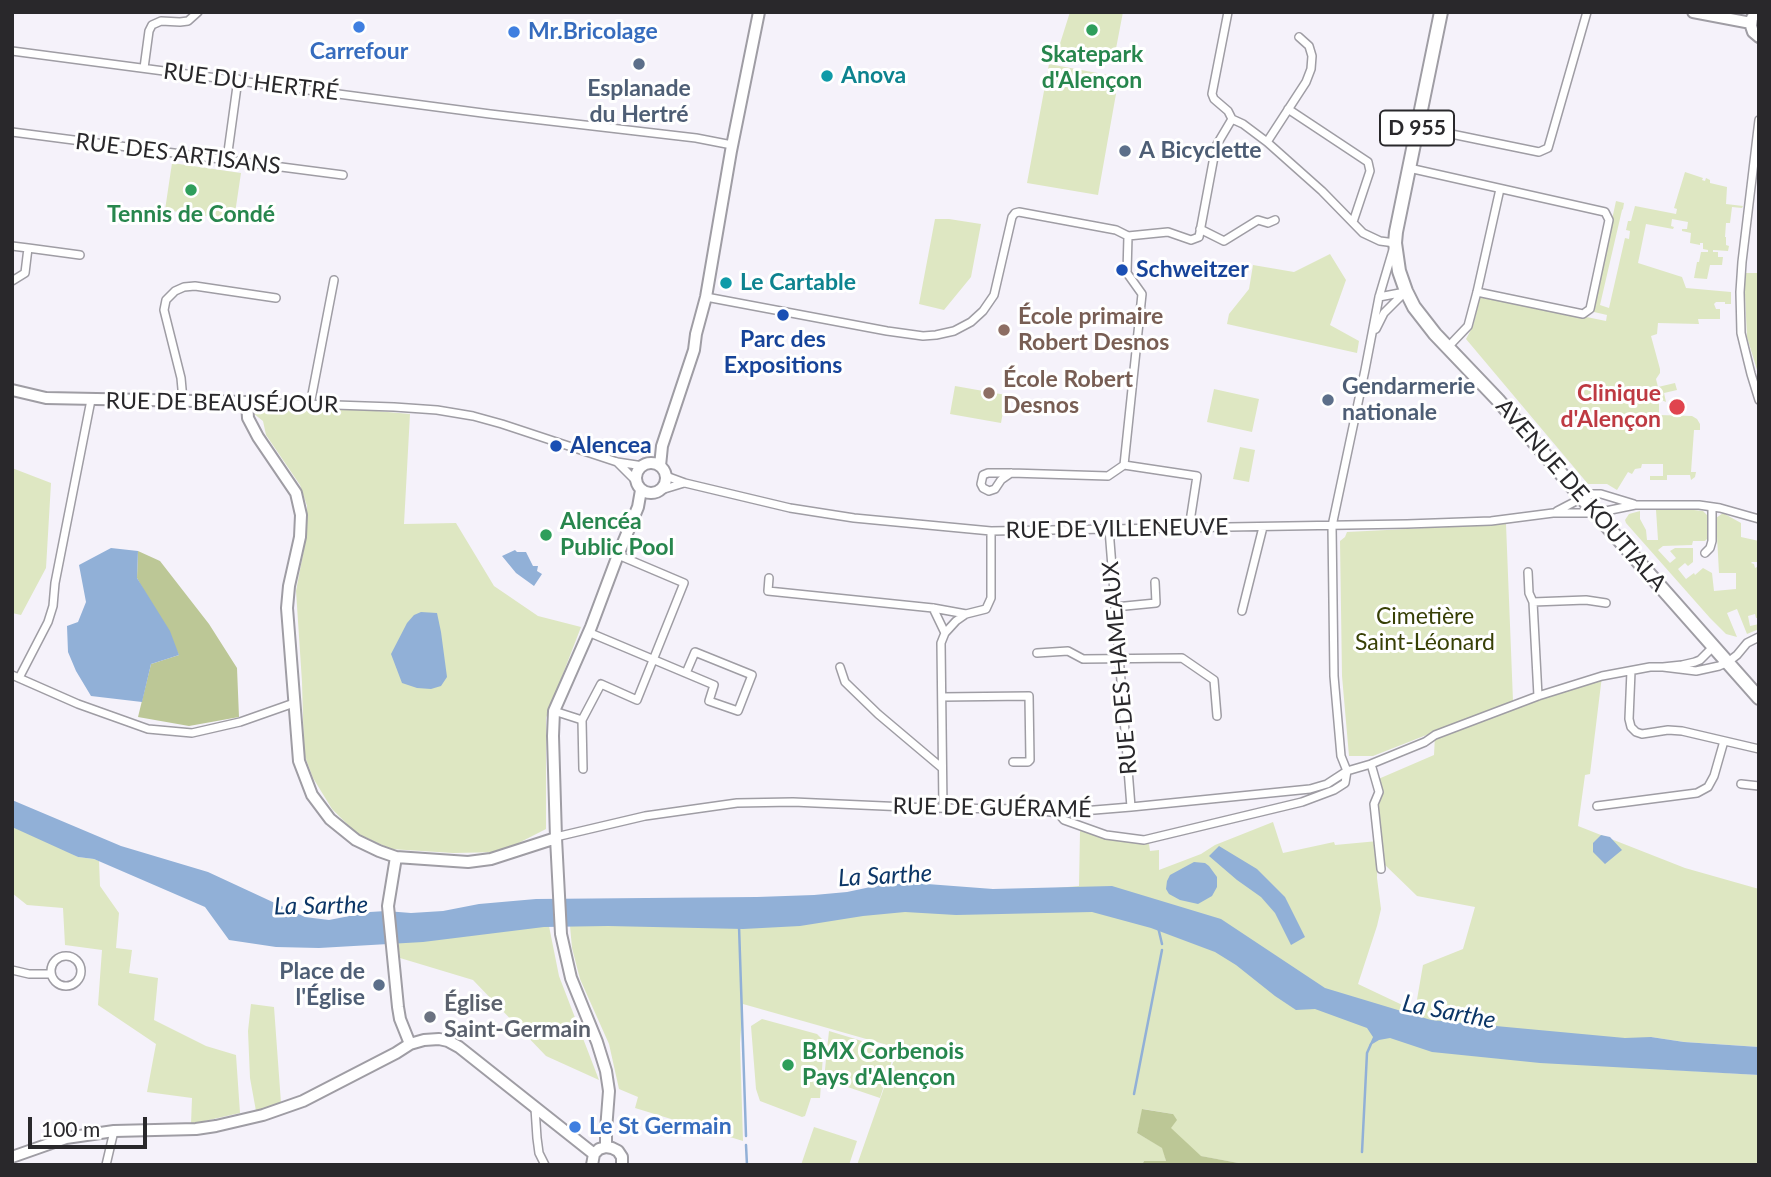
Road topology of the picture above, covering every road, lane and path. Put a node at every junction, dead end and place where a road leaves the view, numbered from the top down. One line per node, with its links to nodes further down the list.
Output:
1 (198, 12): 12 (street)
2 (759, 12): 20 (street)
3 (1228, 12): 15 (street)
4 (1441, 12): 17 (main road, D 955)
5 (1587, 12): 17 (street)
6 (1693, 12): 8 (street)
7 (1757, 12): 8 (street)
8 (1751, 23): 10 (street)
9 (1299, 37): 14 (street)
10 (1759, 37)
11 (12, 51): 12 (street, RUE DU HERTRÉ)
12 (144, 68): 13 (street, RUE DU HERTRÉ)
13 (238, 79): 20 (street, RUE DU HERTRÉ); 21 (street)
14 (1288, 109): 19 (street); 26 (street)
15 (1232, 119): 19 (street); 27 (street)
16 (1759, 120): 45 (street)
17 (1417, 127): 22 (main road, D 955)
18 (12, 132): 21 (street, RUE DES ARTISANS)
19 (1267, 142): 26 (street)
20 (732, 145): 39 (street)
21 (227, 159): 23 (street, RUE DES ARTISANS)
22 (1409, 168): 24 (street); 29 (main road, D 955)
23 (343, 175)
24 (1500, 189): 36 (street); 36 (street)
25 (1275, 220): 27 (street)
26 (1353, 222): 29 (street)
27 (1200, 229): 28 (street)
28 (1128, 236): 39 (street); 49 (street)
29 (1395, 243): 35 (main road, D 955); 37 (street)
30 (12, 246): 31 (street)
31 (28, 248): 32 (street); 34 (street)
32 (80, 255)
33 (334, 280): 47 (street)
34 (12, 281)
35 (1406, 291): 37 (street); 40 (street); 41 (main road, AVENUE DE KOUTIALA / D 955)
36 (1477, 292): 41 (street)
37 (1379, 297): 40 (street)
38 (276, 298): 44 (street)
39 (709, 298): 50 (street)
40 (1370, 343): 60 (street)
41 (1448, 347): 54 (main road, AVENUE DE KOUTIALA / D 955)
42 (12, 390): 43 (street, RUE DE BEAUSÉJOUR)
43 (92, 400): 44 (street, RUE DE BEAUSÉJOUR); 88 (street)
44 (183, 400): 46 (street, RUE DE BEAUSÉJOUR)
45 (1759, 400)
46 (247, 402): 47 (street, RUE DE BEAUSÉJOUR); 92 (street)
47 (310, 405): 48 (street, RUE DE BEAUSÉJOUR)
48 (617, 462): 50 (street); 53 (street)
49 (1124, 465): 51 (street); 62 (street)
50 (655, 468): 52 (street, RUE DE VILLENEUVE); 53 (street); 53 (street)
51 (1011, 473)
52 (685, 482): 53 (street); 64 (street, RUE DE VILLENEUVE)
53 (647, 488): 66 (street)
54 (1582, 498): 55 (street); 57 (street); 58 (main road, AVENUE DE KOUTIALA / D 955)
55 (1635, 505): 56 (street); 58 (street)
56 (1712, 507): 59 (street); 65 (street)
57 (1553, 513): 58 (street); 60 (street, RUE DE VILLENEUVE)
58 (1596, 513): 79 (main road, AVENUE DE KOUTIALA / D 955)
59 (1759, 519)
60 (1332, 526): 61 (street, RUE DE VILLENEUVE); 102 (street)
61 (1263, 527): 62 (street, RUE DE VILLENEUVE); 74 (street)
62 (1189, 528): 63 (street, RUE DE VILLENEUVE)
63 (1109, 529): 64 (street, RUE DE VILLENEUVE); 72 (street, RUE DES HAMEAUX)
64 (991, 531): 75 (street)
65 (1705, 553)
66 (618, 555): 76 (street); 81 (street)
67 (1528, 572): 70 (street)
68 (769, 578): 73 (street)
69 (1155, 582): 72 (street)
70 (1533, 602): 71 (street); 89 (street)
71 (1606, 603)
72 (1115, 607): 82 (street, RUE DES HAMEAUX)
73 (933, 608): 75 (street); 77 (street)
74 (1242, 611)
75 (966, 614): 77 (street)
76 (588, 632): 81 (street); 93 (street)
77 (944, 633): 90 (street)
78 (1759, 637): 83 (street, RUE DE GUÉRAMÉ)
79 (1714, 646): 83 (main road, AVENUE DE KOUTIALA / D 955); 85 (street, RUE DE GUÉRAMÉ)
80 (1037, 653): 82 (street)
81 (653, 659): 87 (street); 95 (street)
82 (1120, 660): 94 (street); 106 (street, RUE DES HAMEAUX)
83 (1728, 662): 85 (street, RUE DE GUÉRAMÉ); 91 (main road, AVENUE DE KOUTIALA / D 955)
84 (840, 667): 100 (street)
85 (1663, 667): 86 (street, RUE DE GUÉRAMÉ)
86 (1631, 671): 89 (street, RUE DE GUÉRAMÉ); 96 (street)
87 (686, 673): 87 (street)
88 (16, 677): 92 (street)
89 (1538, 696): 99 (street, RUE DE GUÉRAMÉ)
90 (942, 697): 98 (street); 100 (street)
91 (1759, 698)
92 (294, 703): 110 (street)
93 (554, 711): 95 (street); 109 (street)
94 (1217, 716)
95 (582, 720): 101 (street)
96 (1724, 741): 97 (street); 105 (street)
97 (1759, 749)
98 (1013, 762)
99 (1371, 764): 102 (street, RUE DE GUÉRAMÉ); 111 (street)
100 (943, 768): 107 (street)
101 (583, 769)
102 (1347, 771): 106 (street, RUE DE GUÉRAMÉ); 108 (street)
103 (1741, 785): 104 (street)
104 (1759, 786)
105 (1597, 806)
106 (1131, 807): 108 (street, RUE DE GUÉRAMÉ)
107 (943, 808): 108 (street, RUE DE GUÉRAMÉ); 109 (street, RUE DE GUÉRAMÉ)
108 (1058, 813)
109 (556, 838): 110 (street); 117 (street)
110 (396, 857): 114 (street)
111 (1381, 869)
112 (12, 970): 113 (street)
113 (51, 974): 113 (street)
114 (410, 1044): 115 (street); 116 (street)
115 (535, 1108): 119 (street); 121 (street)
116 (114, 1131): 118 (street); 120 (street)
117 (606, 1147): 119 (street); 122 (street)
118 (12, 1157)
119 (593, 1160)
120 (106, 1165)
121 (545, 1165)
122 (622, 1165)

